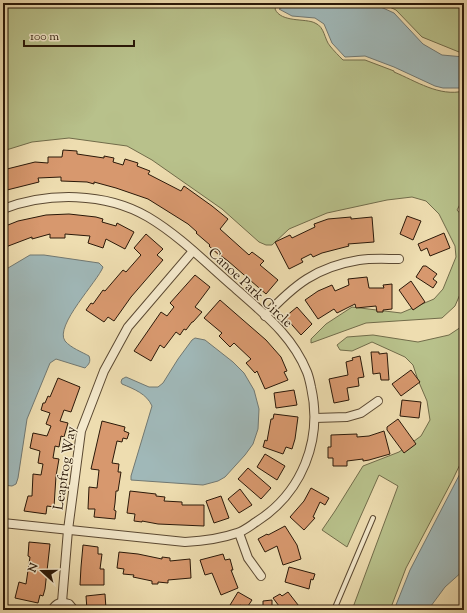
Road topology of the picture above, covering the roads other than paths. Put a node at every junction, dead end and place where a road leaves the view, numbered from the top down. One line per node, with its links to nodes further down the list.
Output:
1 (3, 209): 2 (street, Canoe Park Circle)
2 (193, 251): 4 (street, Canoe Park Circle); 9 (street, Leapfrog Way)
3 (399, 259): 4 (street)
4 (265, 316): 6 (street, Canoe Park Circle)
5 (378, 402): 6 (street)
6 (315, 418): 10 (street, Canoe Park Circle)
7 (373, 518): 15 (lane)
8 (3, 523): 9 (street, Canoe Park Circle)
9 (68, 530): 10 (street, Canoe Park Circle); 12 (street, Leapfrog Way)
10 (239, 533): 11 (street)
11 (261, 576)
12 (62, 602): 13 (street); 14 (street)
13 (52, 610)
14 (74, 610)
15 (334, 610)

